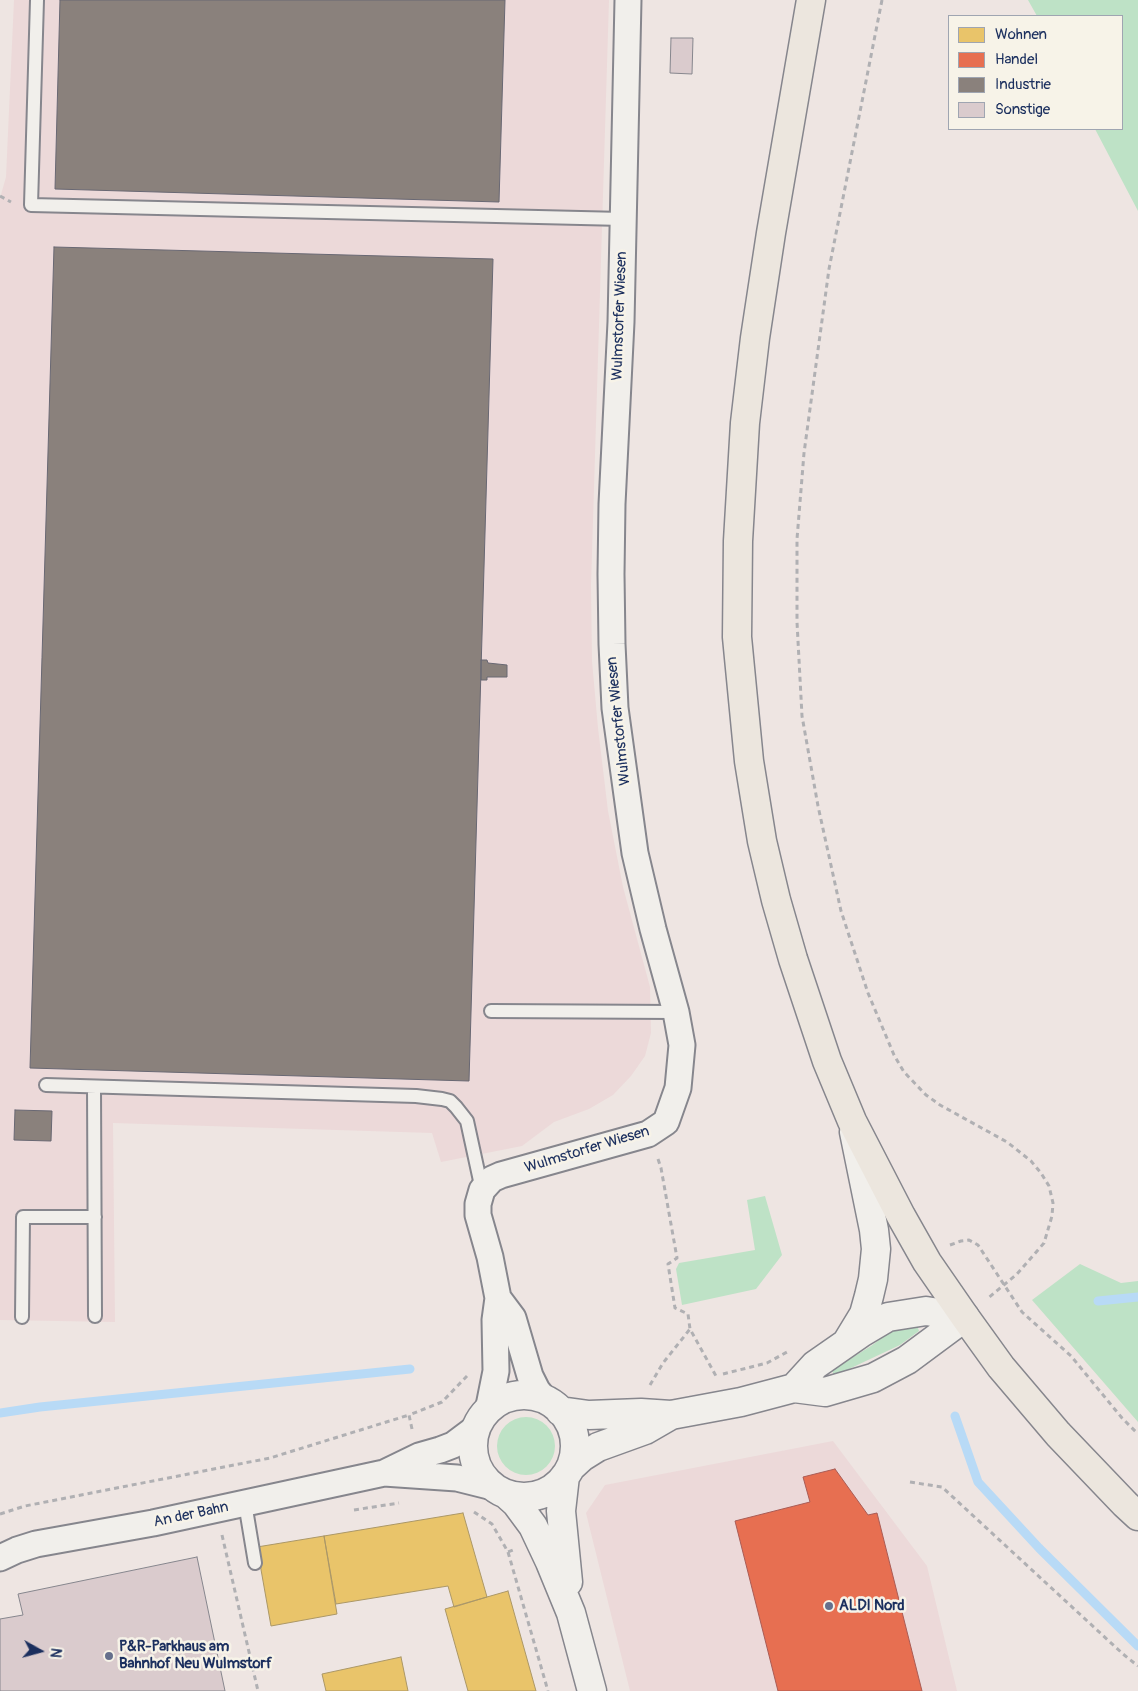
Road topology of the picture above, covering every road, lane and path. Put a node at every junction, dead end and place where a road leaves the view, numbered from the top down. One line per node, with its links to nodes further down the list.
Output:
1 (37, 0): 5 (lane)
2 (628, 0): 5 (street, Wulmstorfer Wiesen)
3 (812, 0): 10 (main road)
4 (882, 0): 15 (path)
5 (623, 219): 7 (street, Wulmstorfer Wiesen)
6 (491, 1011): 7 (lane)
7 (676, 1012): 11 (street, Wulmstorfer Wiesen)
8 (46, 1086): 9 (lane)
9 (94, 1087): 12 (lane); 13 (lane)
10 (852, 1121): 14 (main road); 21 (street)
11 (648, 1134): 12 (street, Wulmstorfer Wiesen); 20 (path)
12 (482, 1190): 16 (street)
13 (95, 1217): 17 (lane); 18 (lane)
14 (928, 1262): 15 (path); 19 (main road)
15 (1005, 1285): 19 (path); 30 (path)
16 (498, 1298): 26 (street); 29 (street)
17 (95, 1316)
18 (22, 1317)
19 (964, 1317): 21 (street); 24 (street); 39 (main road)
20 (690, 1329): 22 (path); 25 (path)
21 (847, 1342): 24 (street)
22 (790, 1350)
23 (468, 1369): 27 (path)
24 (794, 1388): 28 (street)
25 (645, 1392)
26 (552, 1405): 28 (street); 29 (street); 32 (street)
27 (409, 1415): 31 (path); 38 (path)
28 (671, 1415): 32 (street)
29 (483, 1419): 31 (street, An der Bahn); 35 (street)
30 (1138, 1434)
31 (419, 1456): 33 (street, An der Bahn)
32 (567, 1472): 35 (street); 45 (street)
33 (384, 1473): 35 (street, An der Bahn); 36 (street, An der Bahn)
34 (910, 1482): 46 (path)
35 (500, 1490): 41 (street)
36 (246, 1503): 43 (street, An der Bahn); 44 (lane)
37 (469, 1508): 42 (path)
38 (0, 1514)
39 (1138, 1516)
40 (221, 1530): 47 (path)
41 (540, 1540): 42 (path); 45 (street)
42 (508, 1552): 48 (path)
43 (0, 1558)
44 (255, 1563)
45 (571, 1613): 49 (street)
46 (1138, 1666)
47 (258, 1691)
48 (548, 1691)
49 (592, 1691)

